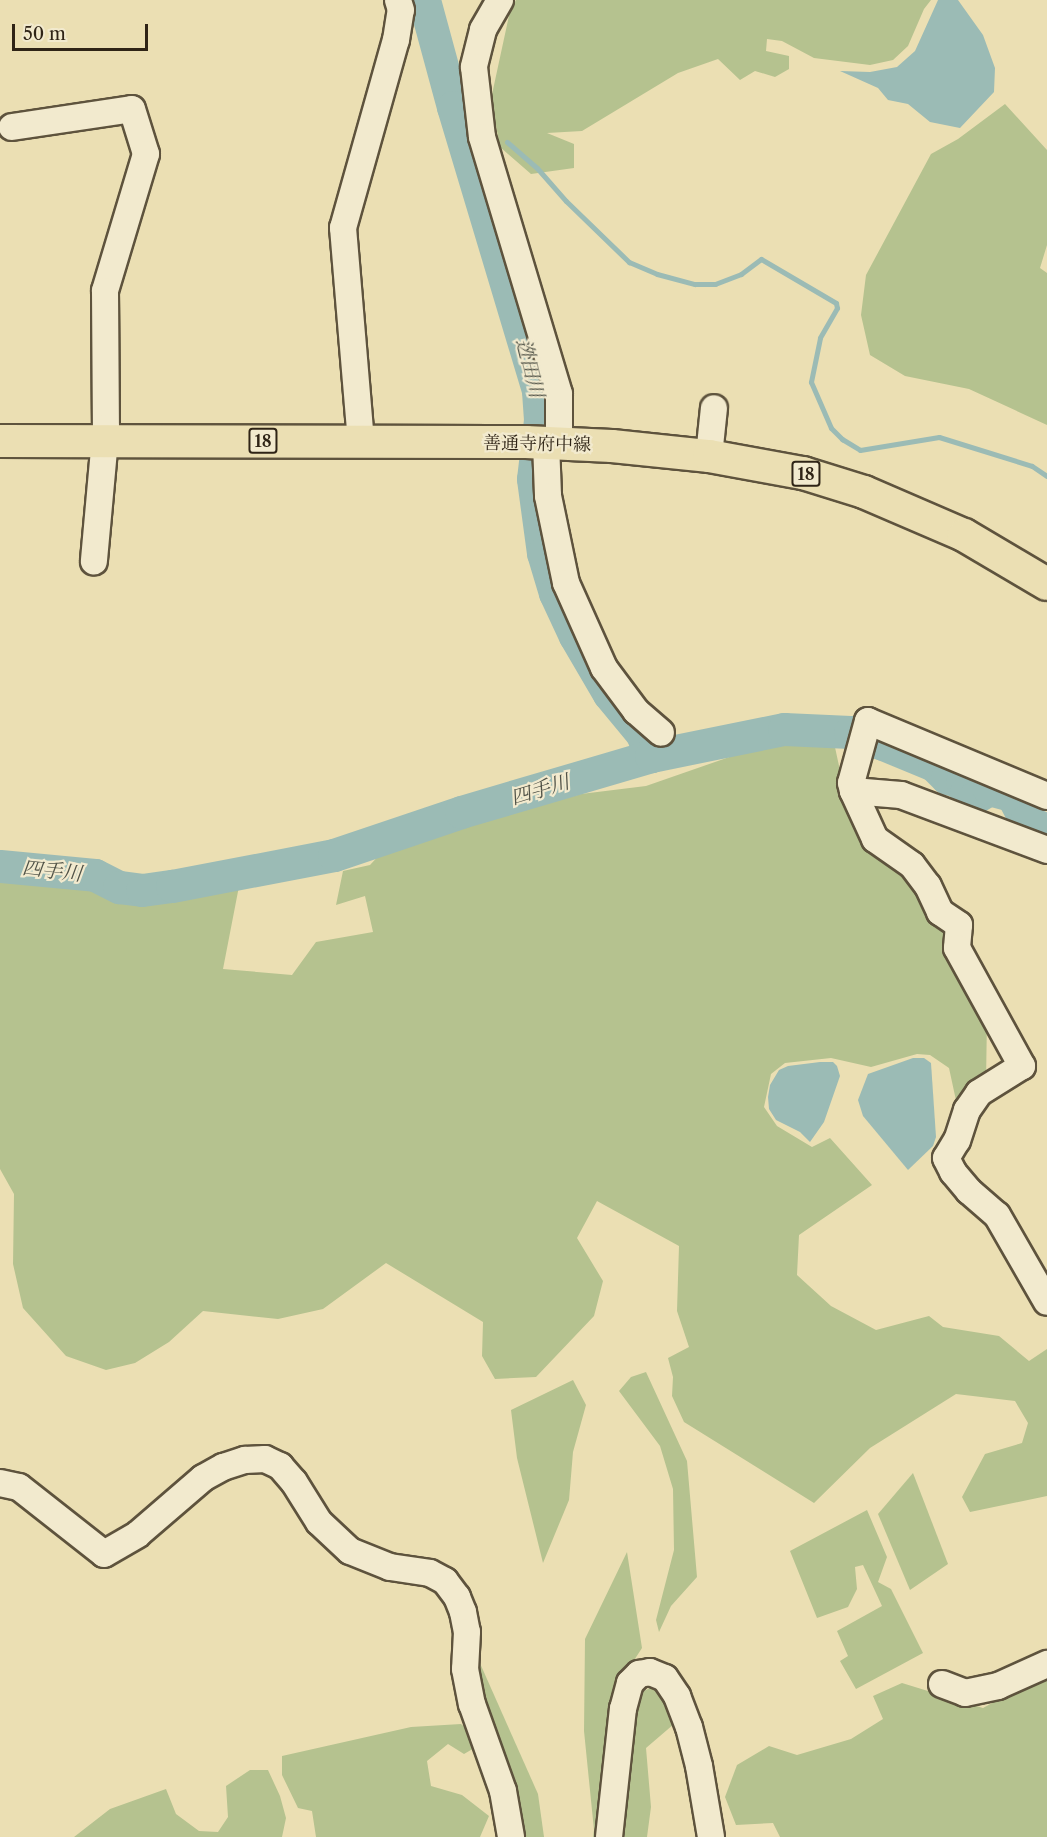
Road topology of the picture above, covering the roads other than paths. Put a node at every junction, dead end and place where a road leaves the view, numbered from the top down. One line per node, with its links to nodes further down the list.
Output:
1 (398, 0): 7 (street)
2 (500, 0): 8 (street)
3 (12, 127): 6 (street)
4 (714, 408): 9 (street)
5 (0, 441): 6 (main road, 善通寺府中線 / 18)
6 (106, 441): 7 (main road, 善通寺府中線 / 18); 10 (street)
7 (361, 442): 8 (main road, 善通寺府中線 / 18)
8 (544, 443): 9 (main road, 善通寺府中線 / 18); 12 (street)
9 (709, 456): 11 (main road, 善通寺府中線 / 18)
10 (94, 561)
11 (1047, 584)
12 (661, 733)
13 (852, 787): 14 (street); 15 (street); 16 (street)
14 (1047, 796)
15 (1047, 850)
16 (1047, 1302)
17 (0, 1483): 20 (street)
18 (1047, 1664): 19 (street)
19 (942, 1684)
20 (511, 1837)
21 (609, 1837): 22 (street)
22 (711, 1837)

